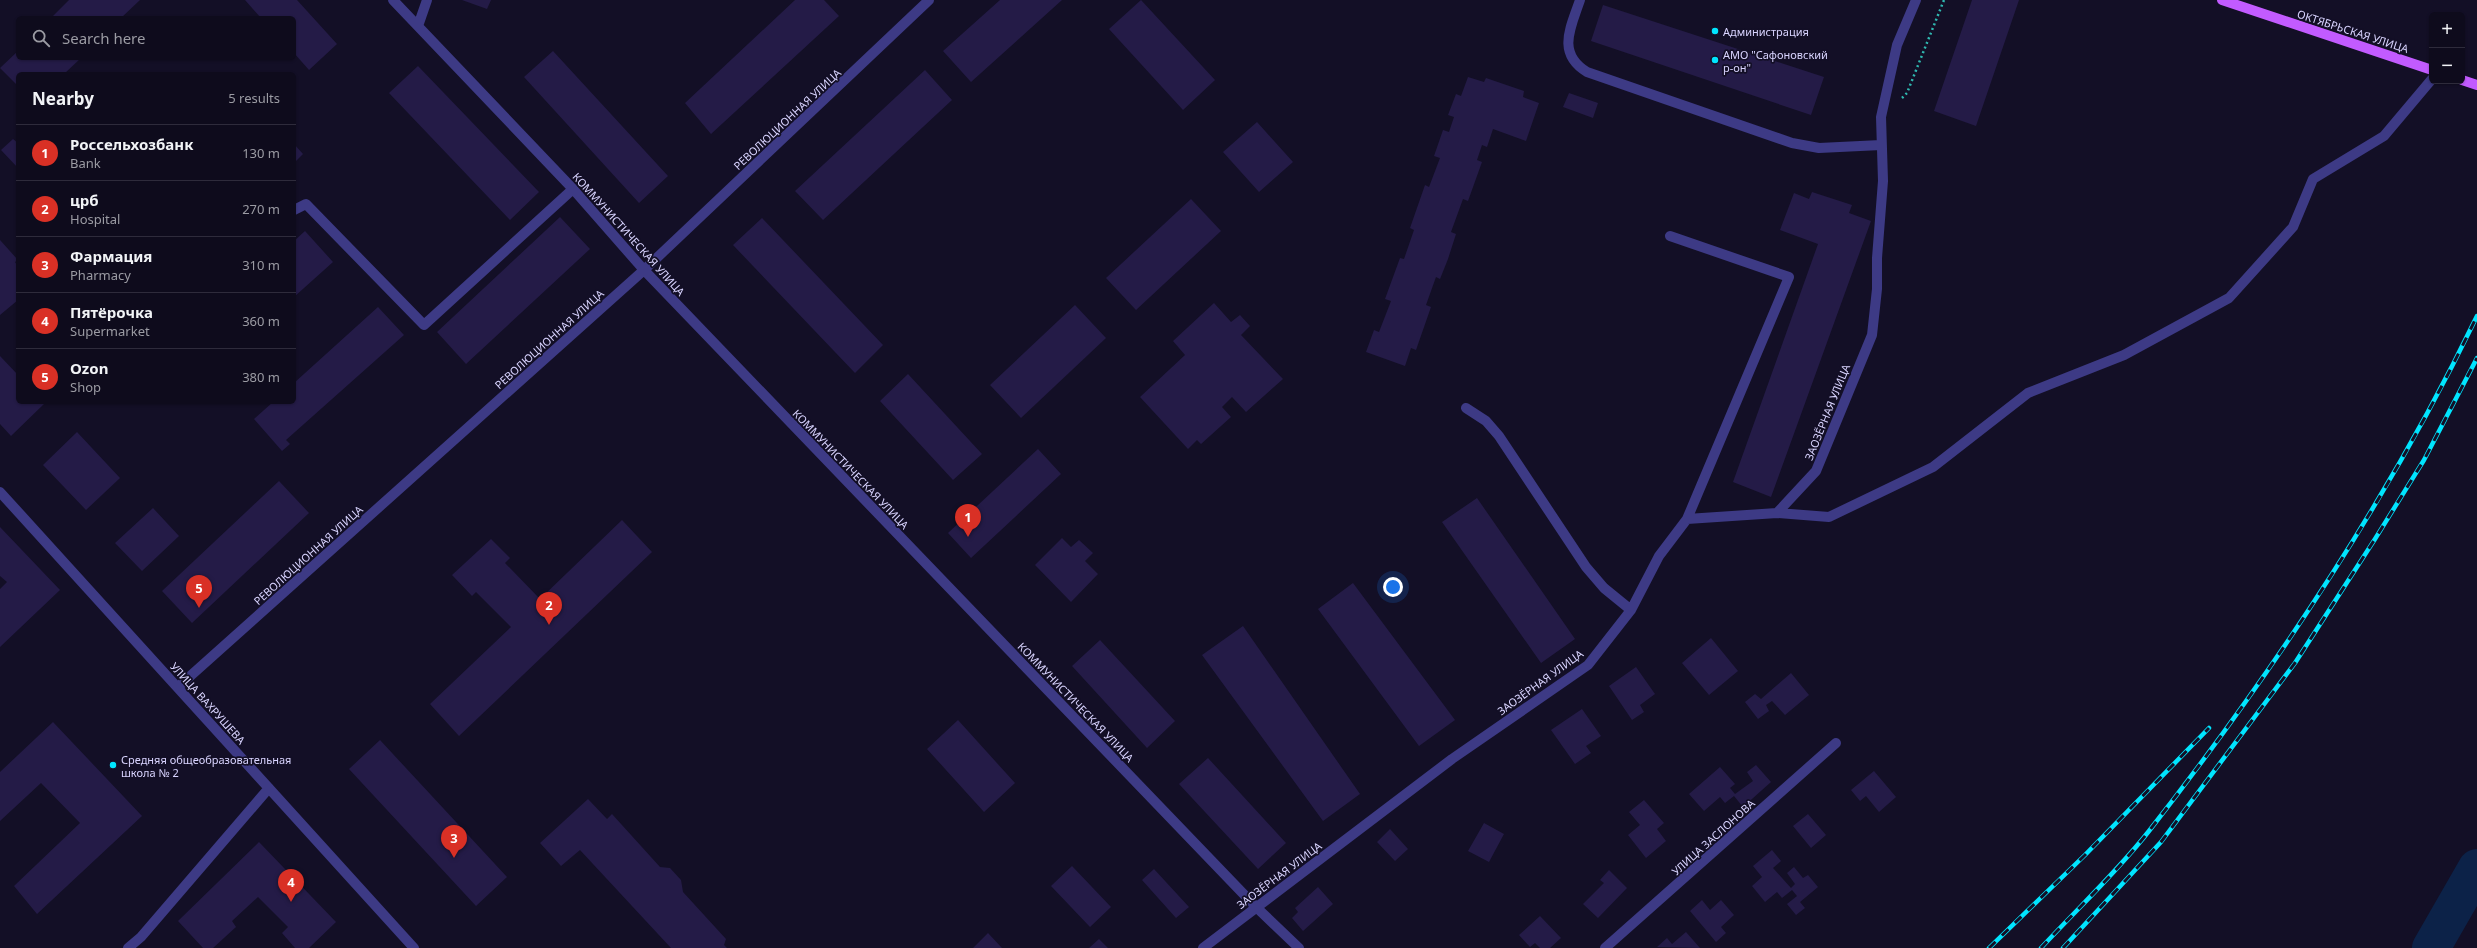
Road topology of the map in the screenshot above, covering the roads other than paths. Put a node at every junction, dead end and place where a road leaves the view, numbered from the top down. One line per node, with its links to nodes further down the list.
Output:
1 (393, 0): 7 (street, КОММУНИСТИЧЕСКАЯ УЛИЦА)
2 (427, 0): 7 (street)
3 (930, 0): 14 (street, РЕВОЛЮЦИОННАЯ УЛИЦА)
4 (1580, 0): 10 (street)
5 (1916, 0): 10 (street, ЗАОЗЁРНАЯ УЛИЦА)
6 (2222, 0): 8 (main road, ОКТЯБРЬСКАЯ УЛИЦА)
7 (418, 26): 11 (street, КОММУНИСТИЧЕСКАЯ УЛИЦА)
8 (2429, 69)
9 (2429, 83): 17 (street)
10 (1881, 145): 17 (street, ЗАОЗЁРНАЯ УЛИЦА)
11 (573, 189): 12 (street); 14 (street, КОММУНИСТИЧЕСКАЯ УЛИЦА)
12 (296, 209)
13 (1670, 236): 18 (street, ЗАОЗЁРНАЯ УЛИЦА)
14 (644, 270): 20 (street, РЕВОЛЮЦИОННАЯ УЛИЦА); 23 (street, КОММУНИСТИЧЕСКАЯ УЛИЦА)
15 (1466, 408): 19 (street)
16 (0, 492): 20 (street, УЛИЦА ВАХРУШЕВА)
17 (1777, 513): 18 (street)
18 (1687, 519): 19 (street, ЗАОЗЁРНАЯ УЛИЦА)
19 (1631, 610): 23 (street, ЗАОЗЁРНАЯ УЛИЦА)
20 (178, 687): 22 (street, УЛИЦА ВАХРУШЕВА)
21 (1836, 743): 28 (street, УЛИЦА ЗАСЛОНОВА)
22 (269, 788): 24 (street); 25 (street, УЛИЦА ВАХРУШЕВА)
23 (1256, 907): 26 (street, ЗАОЗЁРНАЯ УЛИЦА); 27 (street, КОММУНИСТИЧЕСКАЯ УЛИЦА)
24 (128, 948)
25 (414, 948)
26 (1203, 948)
27 (1299, 948)
28 (1606, 948)

